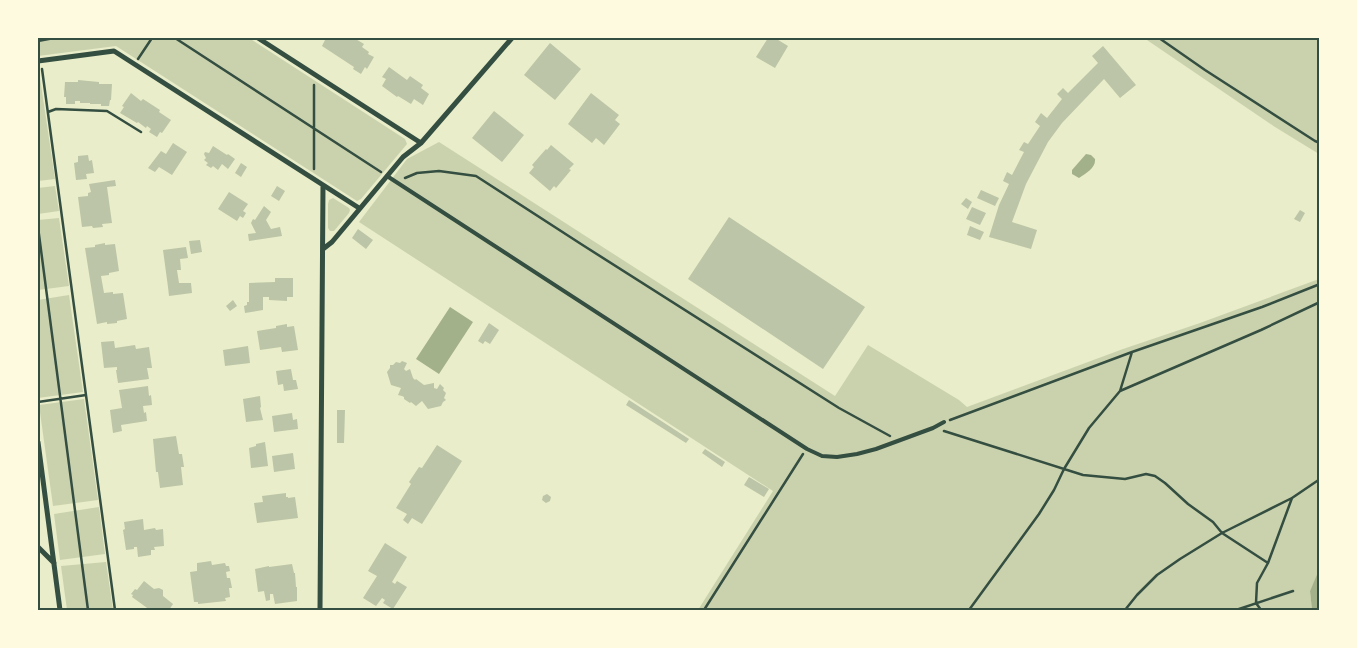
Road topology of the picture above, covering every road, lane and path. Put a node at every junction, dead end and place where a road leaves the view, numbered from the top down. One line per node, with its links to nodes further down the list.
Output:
1 (54, 38): 7 (path)
2 (152, 38): 9 (path)
3 (175, 38): 13 (path)
4 (258, 38): 15 (street)
5 (512, 38): 15 (street)
6 (1159, 38): 16 (path)
7 (38, 41)
8 (38, 61): 9 (street)
9 (135, 64): 18 (street)
10 (42, 69): 12 (path)
11 (314, 81): 13 (path)
12 (48, 112): 14 (path); 28 (path)
13 (314, 128): 17 (path); 18 (path)
14 (141, 132)
15 (421, 142): 17 (street)
16 (1320, 143)
17 (387, 176): 19 (lane); 21 (street)
18 (314, 178): 20 (street)
19 (397, 182): 33 (path); 35 (lane)
20 (324, 185): 21 (street); 23 (street)
21 (359, 208): 23 (street)
22 (38, 227): 29 (path)
23 (322, 249): 48 (street)
24 (1320, 284): 26 (path)
25 (1320, 302): 27 (path)
26 (1132, 352): 27 (path); 31 (path)
27 (1120, 391): 36 (path)
28 (86, 395): 29 (path); 47 (path)
29 (61, 399): 30 (path); 46 (path)
30 (38, 402)
31 (944, 422): 32 (lane)
32 (933, 428): 33 (lane); 36 (path)
33 (898, 440): 35 (lane)
34 (38, 442): 42 (street)
35 (806, 449): 49 (path)
36 (1064, 469): 39 (path); 50 (path)
37 (1320, 479): 38 (path)
38 (1292, 498): 39 (path); 41 (path)
39 (1222, 533): 41 (path); 51 (path)
40 (38, 547): 42 (street)
41 (1268, 563): 44 (path)
42 (54, 564): 45 (street)
43 (1293, 592): 44 (path)
44 (1256, 603): 52 (path); 53 (path)
45 (60, 610)
46 (88, 610)
47 (115, 610)
48 (320, 610)
49 (704, 610)
50 (969, 610)
51 (1125, 610)
52 (1236, 610)
53 (1261, 610)

